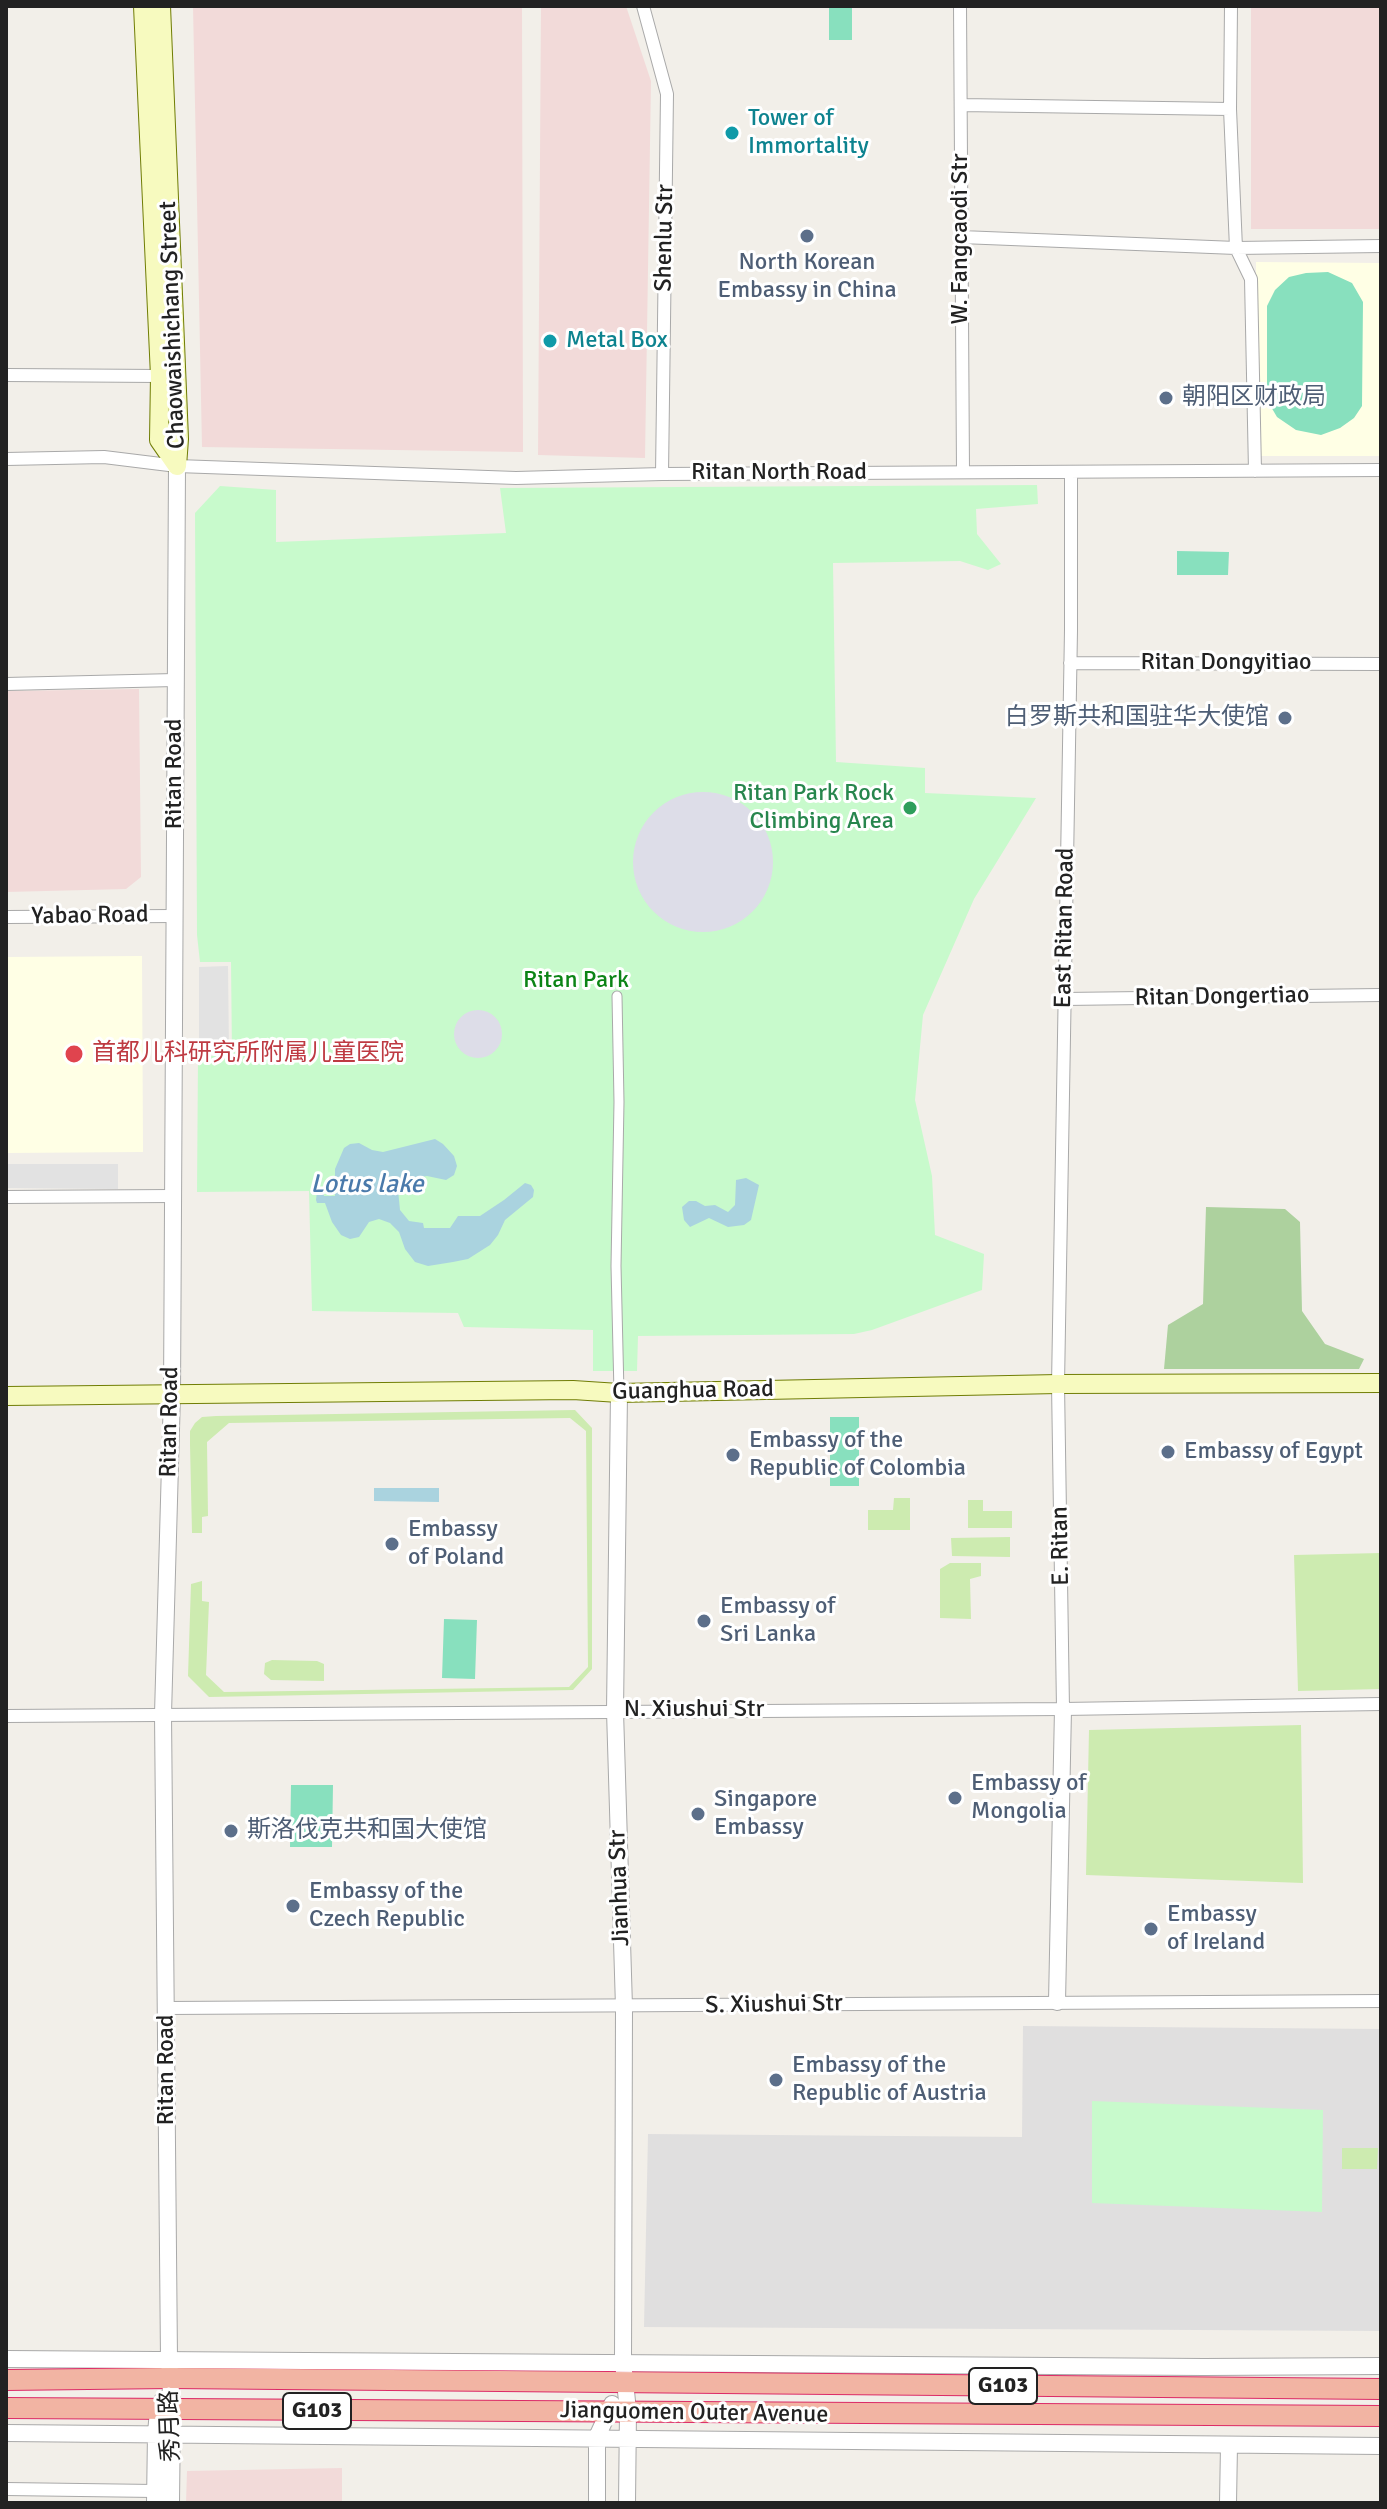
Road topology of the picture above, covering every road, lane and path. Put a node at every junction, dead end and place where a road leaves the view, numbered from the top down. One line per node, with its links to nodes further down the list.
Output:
1 (143, 6): 12 (main road, Chaowaishichang Street)
2 (161, 6): 14 (main road, Chaowaishichang Street)
3 (643, 6): 19 (street, Shenlu Str)
4 (960, 6): 6 (street, W. Fangcaodi Str)
5 (1231, 6): 7 (street)
6 (961, 105): 7 (street); 8 (street, W. Fangcaodi Str)
7 (1230, 109): 10 (street)
8 (961, 237): 10 (street); 16 (street, W. Fangcaodi Str)
9 (1381, 246): 10 (street)
10 (1236, 248): 17 (street)
11 (6, 375): 12 (street)
12 (160, 376): 14 (main road, Chaowaishichang Street)
13 (6, 459): 14 (street, Ritan North Road)
14 (177, 466): 19 (street, Ritan North Road); 22 (street, Ritan Road)
15 (1381, 470): 17 (street, Ritan North Road)
16 (963, 471): 18 (street, Ritan North Road); 19 (street, Ritan North Road)
17 (1255, 471): 18 (street, Ritan North Road)
18 (1071, 472): 20 (street, East Ritan Road)
19 (662, 474)
20 (1070, 663): 21 (street, Ritan Dongyitiao); 28 (street, East Ritan Road)
21 (1381, 664)
22 (175, 680): 23 (street); 24 (street, Ritan Road)
23 (6, 684)
24 (174, 916): 25 (street, Yabao Road); 29 (street, Ritan Road)
25 (6, 917)
26 (1381, 995): 28 (street, Ritan Dongertiao)
27 (617, 996): 33 (street)
28 (1064, 999): 32 (street, East Ritan Road)
29 (172, 1196): 30 (street); 34 (street, Ritan Road)
30 (6, 1197)
31 (1381, 1383): 32 (main road, Guanghua Road)
32 (1058, 1384): 33 (main road, Guanghua Road); 37 (street, E. Ritan)
33 (619, 1393): 34 (main road, Guanghua Road); 38 (street, Jianhua Str)
34 (172, 1394): 35 (main road, Guanghua Road); 39 (street, Ritan Road)
35 (6, 1396)
36 (1381, 1704): 37 (street, N. Xiushui Str)
37 (1063, 1709): 38 (street, N. Xiushui Str); 42 (street)
38 (615, 1711): 39 (street, N. Xiushui Str); 43 (street, Jianhua Str)
39 (163, 1714): 40 (street, N. Xiushui Str); 44 (street, Ritan Road)
40 (6, 1716)
41 (1381, 2001): 42 (street, S. Xiushui Str)
42 (1057, 2002): 43 (street, S. Xiushui Str)
43 (624, 2007): 44 (street, S. Xiushui Str); 49 (street, Jianhua Str)
44 (167, 2008): 48 (street, Ritan Road)
45 (6, 2359): 48 (street, Jianguomen Outer Avenue)
46 (1381, 2366): 47 (street, Jianguomen Outer Avenue)
47 (1204, 2367): 49 (street, Jianguomen Outer Avenue); 51 (street)
48 (169, 2369): 49 (highway, Jianguomen Outer Avenue / G103); 50 (highway, Jianguomen Outer Avenue / G103); 54 (street, 秀月路)
49 (623, 2372): 51 (highway, Jianguomen Outer Avenue / G103); 55 (street)
50 (6, 2380)
51 (1132, 2387): 52 (highway, Jianguomen Outer Avenue / G103)
52 (1381, 2389)
53 (6, 2408): 54 (highway, Jianguomen Outer Avenue / G103)
54 (165, 2410): 55 (highway, Jianguomen Outer Avenue / G103); 58 (street, 秀月路)
55 (618, 2411): 56 (highway, Jianguomen Outer Avenue / G103); 59 (street); 60 (street)
56 (1381, 2416)
57 (6, 2433): 58 (street, Jianguomen Outer Avenue)
58 (164, 2433): 59 (street, Jianguomen Outer Avenue); 64 (street, 秀月路); 65 (street, 秀月路)
59 (597, 2437): 60 (street, Jianguomen Outer Avenue); 66 (street)
60 (626, 2437): 61 (street, Jianguomen Outer Avenue); 67 (street)
61 (1229, 2445): 62 (street, Jianguomen Outer Avenue); 68 (street)
62 (1381, 2446)
63 (6, 2489): 64 (street)
64 (155, 2497)
65 (171, 2503)
66 (597, 2503)
67 (627, 2503)
68 (1228, 2503)

